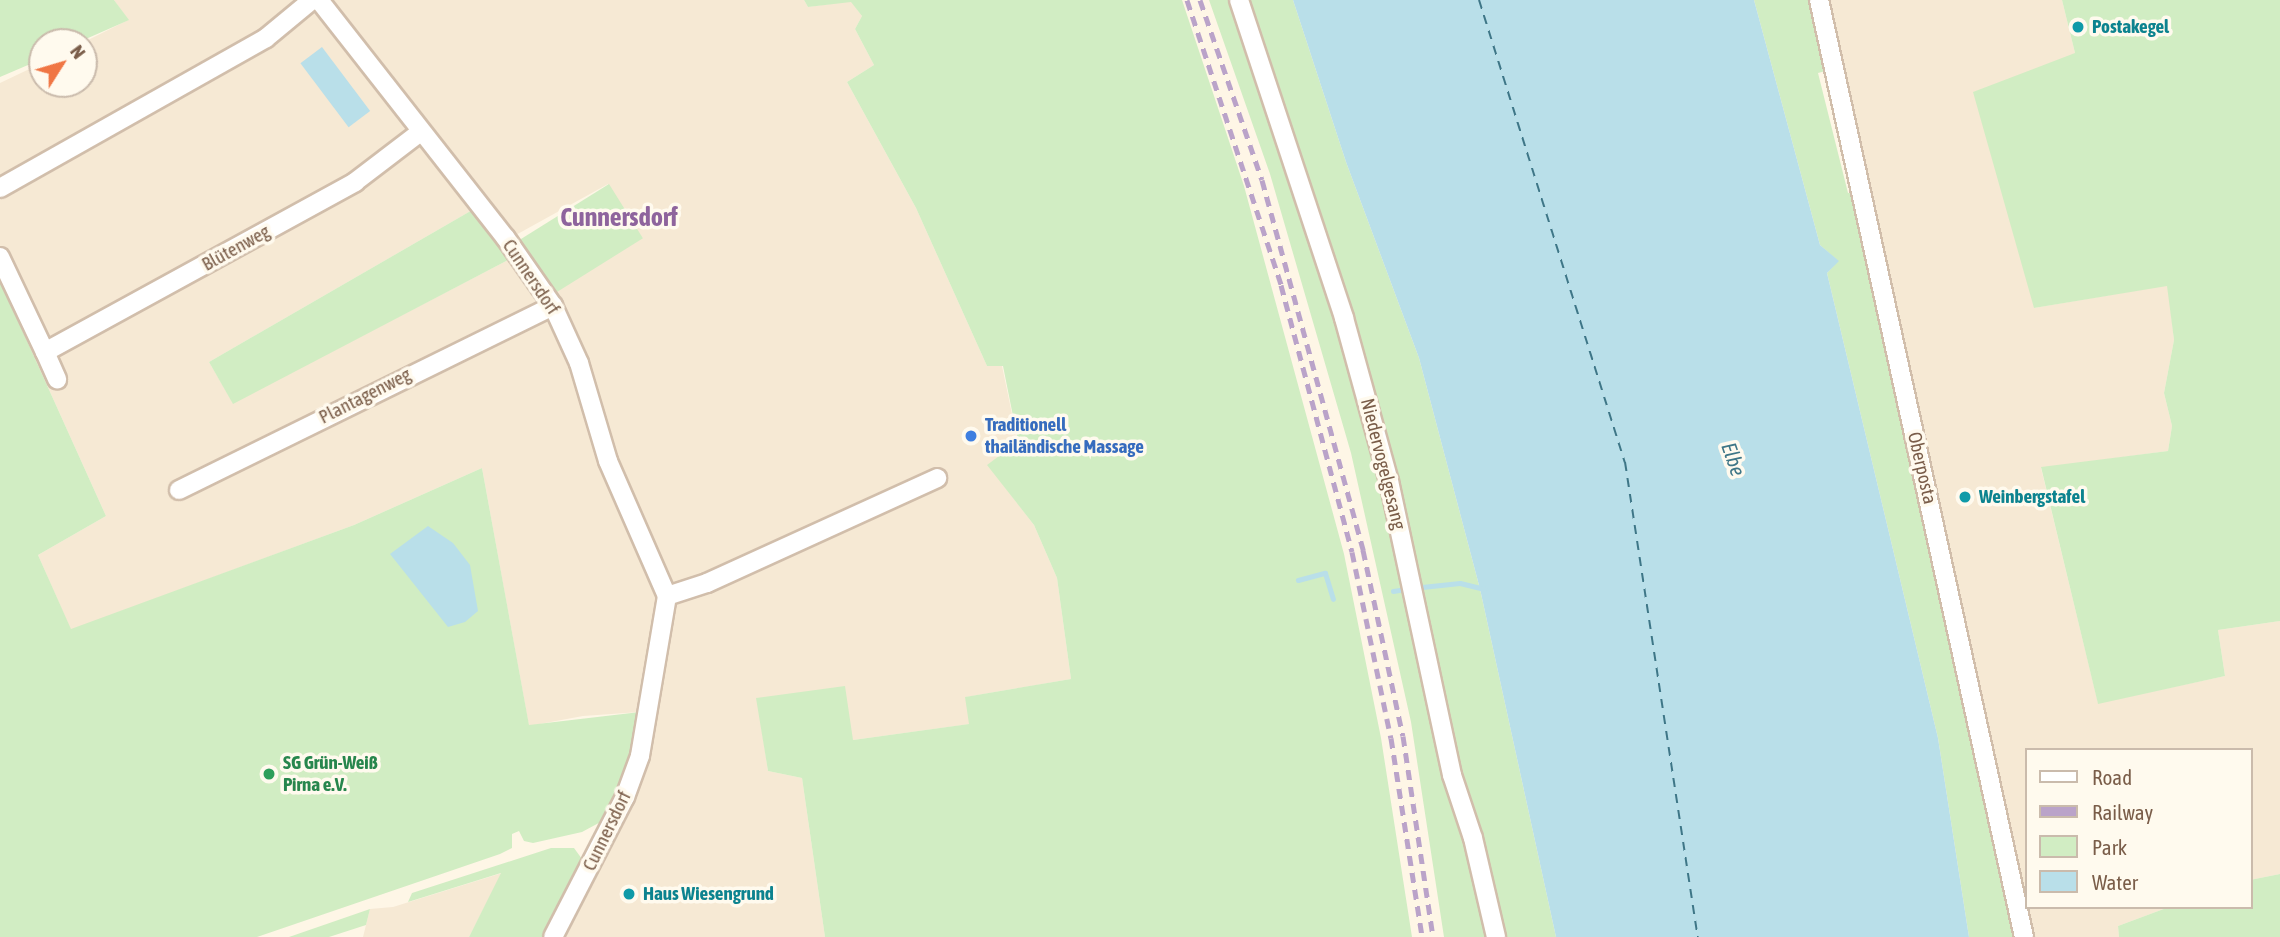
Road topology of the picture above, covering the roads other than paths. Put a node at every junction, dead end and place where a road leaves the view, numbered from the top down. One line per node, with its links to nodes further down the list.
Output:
1 (312, 0): 6 (street)
2 (318, 0): 5 (street, Cunnersdorf)
3 (1239, 0): 15 (street, Niedervogelgesang)
4 (1819, 0): 16 (street, Oberposta)
5 (419, 133): 8 (street, Cunnersdorf); 9 (street, Blütenweg)
6 (0, 188)
7 (0, 257): 9 (street)
8 (553, 306): 12 (street, Plantagenweg); 13 (street, Cunnersdorf)
9 (46, 352): 10 (street)
10 (57, 379)
11 (937, 478): 13 (street)
12 (179, 490)
13 (667, 596): 14 (street, Cunnersdorf)
14 (553, 937)
15 (1496, 937)
16 (2024, 937)

